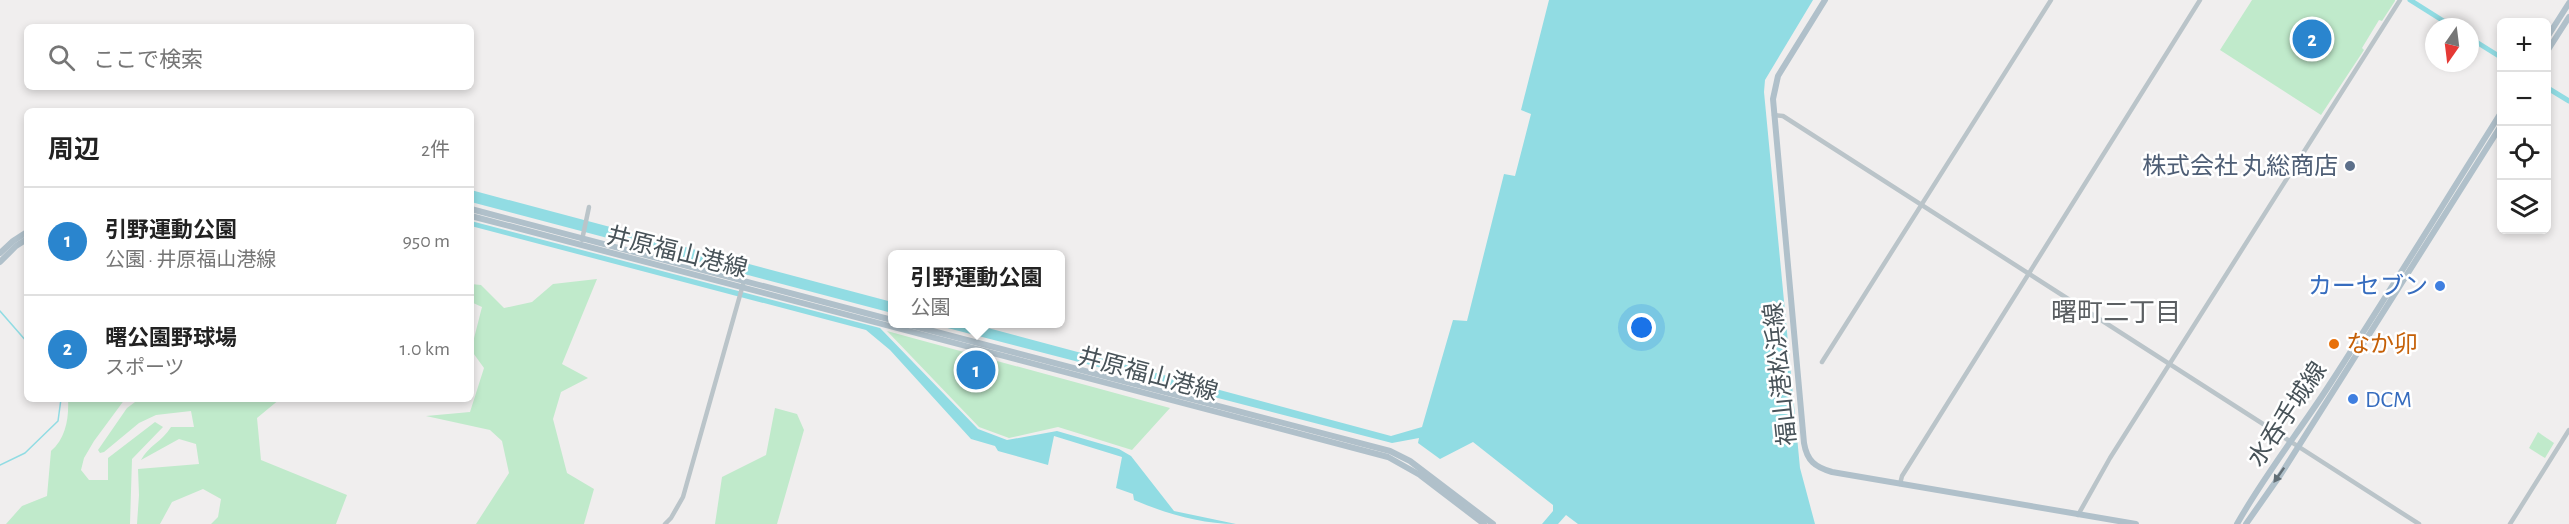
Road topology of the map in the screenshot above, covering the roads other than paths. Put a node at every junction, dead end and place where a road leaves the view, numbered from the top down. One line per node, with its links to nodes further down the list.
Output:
1 (1825, 0): 9 (main road, 福山港松浜線)
2 (2051, 0): 12 (street)
3 (2200, 0): 21 (street)
4 (2400, 0): 28 (street)
5 (2569, 3): 7 (main road)
6 (2569, 17): 8 (main road)
7 (2551, 32)
8 (2551, 46)
9 (1774, 115): 12 (street); 31 (main road, 福山港松浜線)
10 (2497, 119): 30 (main road, 水呑手城線)
11 (2501, 126): 30 (main road, 水呑手城線)
12 (1921, 204): 21 (street); 27 (street)
13 (589, 207): 17 (street)
14 (474, 210): 17 (main road, 井原福山港線)
15 (474, 217): 17 (main road, 井原福山港線)
16 (24, 234): 19 (main road)
17 (582, 239): 22 (main road, 井原福山港線)
18 (24, 241): 20 (main road)
19 (0, 253)
20 (0, 262)
21 (2028, 273): 28 (street); 31 (street)
22 (744, 284): 23 (main road, 井原福山港線); 24 (main road, 井原福山港線); 33 (street)
23 (888, 319)
24 (888, 322)
25 (909, 328): 34 (main road, 井原福山港線)
26 (921, 328): 35 (main road, 井原福山港線)
27 (1822, 362)
28 (2170, 364): 30 (street); 32 (street)
29 (2569, 430): 40 (street)
30 (2294, 445): 37 (main road, 水呑手城線); 38 (main road, 水呑手城線, one-way to 38); 39 (street)
31 (1900, 484): 32 (main road, 福山港松浜線)
32 (2078, 515): 36 (main road, 福山港松浜線)
33 (665, 524)
34 (1484, 524)
35 (1493, 524)
36 (2136, 524)
37 (2237, 524)
38 (2246, 524)
39 (2419, 524)
40 (2510, 524)

